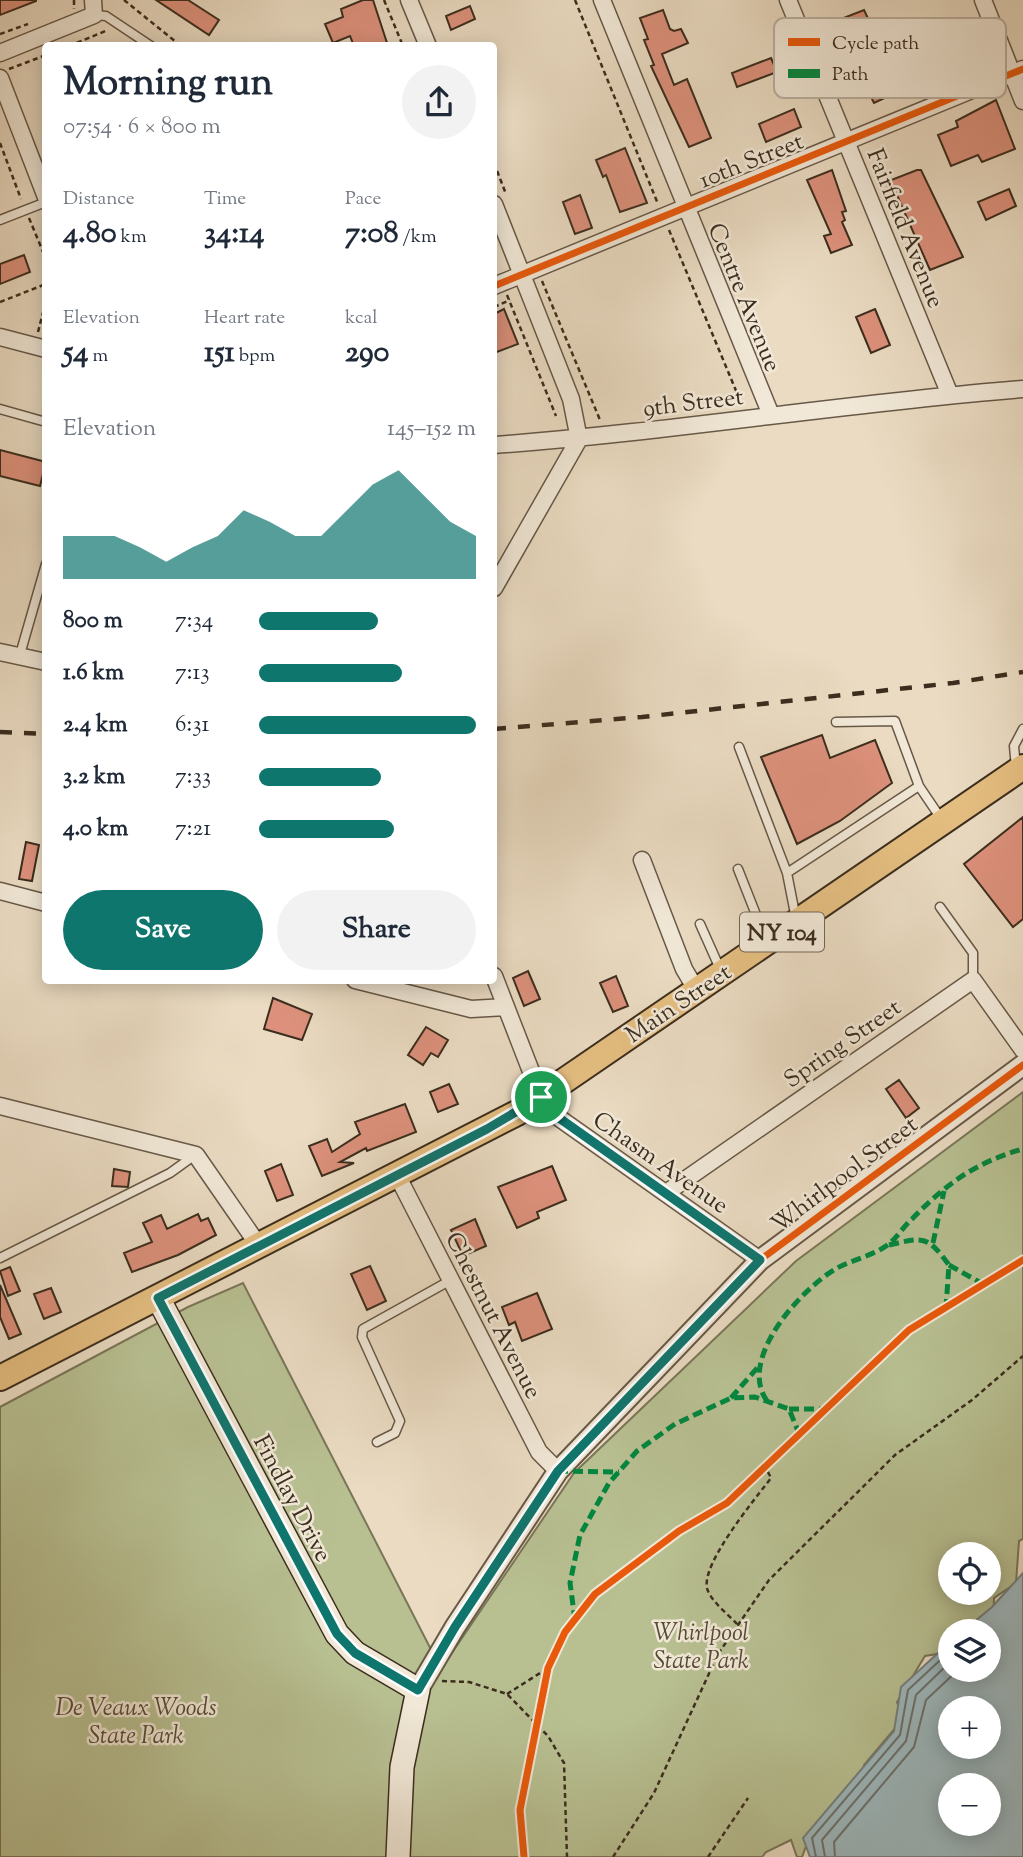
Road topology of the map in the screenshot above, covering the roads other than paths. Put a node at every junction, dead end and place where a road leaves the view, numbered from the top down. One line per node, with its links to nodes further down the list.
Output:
1 (409, 0): 9 (street)
2 (602, 0): 21 (street, Centre Avenue)
3 (788, 0): 6 (street, Fairfield Avenue)
4 (983, 0): 7 (street)
5 (93, 8): 8 (lane); 11 (street)
6 (795, 18)
7 (992, 18)
8 (145, 42)
9 (426, 42)
10 (1006, 48): 12 (street)
11 (0, 53)
12 (1017, 71): 16 (street)
13 (0, 78): 18 (street)
14 (828, 98): 17 (street, Fairfield Avenue)
15 (952, 98): 17 (street, 10th Street)
16 (1023, 101)
17 (846, 142): 21 (street, 10th Street); 28 (street, Fairfield Avenue)
18 (42, 188)
19 (42, 201): 22 (lane)
20 (501, 201): 23 (street)
21 (688, 206): 23 (street, 10th Street); 30 (street, Centre Avenue)
22 (0, 220)
23 (530, 271): 24 (street, 10th Street); 32 (street)
24 (497, 285)
25 (0, 337): 26 (street)
26 (41, 345)
27 (1023, 389): 28 (street, 9th Street)
28 (950, 395): 30 (street, 9th Street)
29 (0, 409): 31 (lane)
30 (771, 415): 32 (street, 9th Street)
31 (42, 421)
32 (579, 439): 33 (street, 9th Street); 35 (street)
33 (497, 445)
34 (42, 578): 37 (lane)
35 (497, 583)
36 (0, 652): 37 (street)
37 (19, 658): 38 (street)
38 (42, 661)
39 (836, 722): 43 (lane)
40 (1023, 731): 42 (lane)
41 (739, 747): 47 (lane)
42 (1020, 769): 44 (main road, Main Street / NY 104)
43 (919, 786): 44 (lane); 47 (lane)
44 (943, 822): 51 (main road, Main Street / NY 104)
45 (642, 860): 58 (street)
46 (738, 870): 53 (lane)
47 (787, 873): 51 (lane)
48 (0, 891): 49 (street)
49 (42, 902)
50 (940, 907): 55 (lane)
51 (797, 922): 53 (main road, Main Street / NY 104)
52 (700, 924): 54 (lane)
53 (767, 942): 54 (main road, Main Street / NY 104)
54 (722, 974): 58 (main road, Main Street / NY 104)
55 (973, 980): 60 (street); 66 (street, Spring Street)
56 (371, 984): 59 (street)
57 (497, 984): 59 (street)
58 (697, 991): 62 (main road, Main Street / NY 104)
59 (506, 1007): 62 (street)
60 (1023, 1050)
61 (1023, 1065): 69 (street, Whirlpool Street)
62 (541, 1097): 65 (main road, NY 104); 66 (street, Chasm Avenue)
63 (0, 1106): 64 (street)
64 (196, 1154): 67 (street); 68 (lane)
65 (397, 1175): 67 (main road, NY 104); 70 (street, Chestnut Avenue)
66 (666, 1193): 69 (street, Chasm Avenue)
67 (259, 1246): 71 (main road, NY 104)
68 (0, 1258)
69 (760, 1260): 74 (street, Whirlpool Street)
70 (451, 1280): 73 (lane); 74 (street, Chestnut Avenue)
71 (158, 1298): 72 (main road, NY 104); 75 (main road, Findlay Drive)
72 (0, 1378)
73 (377, 1442)
74 (558, 1471): 75 (street, Whirlpool Street)
75 (428, 1686): 76 (main road)
76 (398, 1857)

